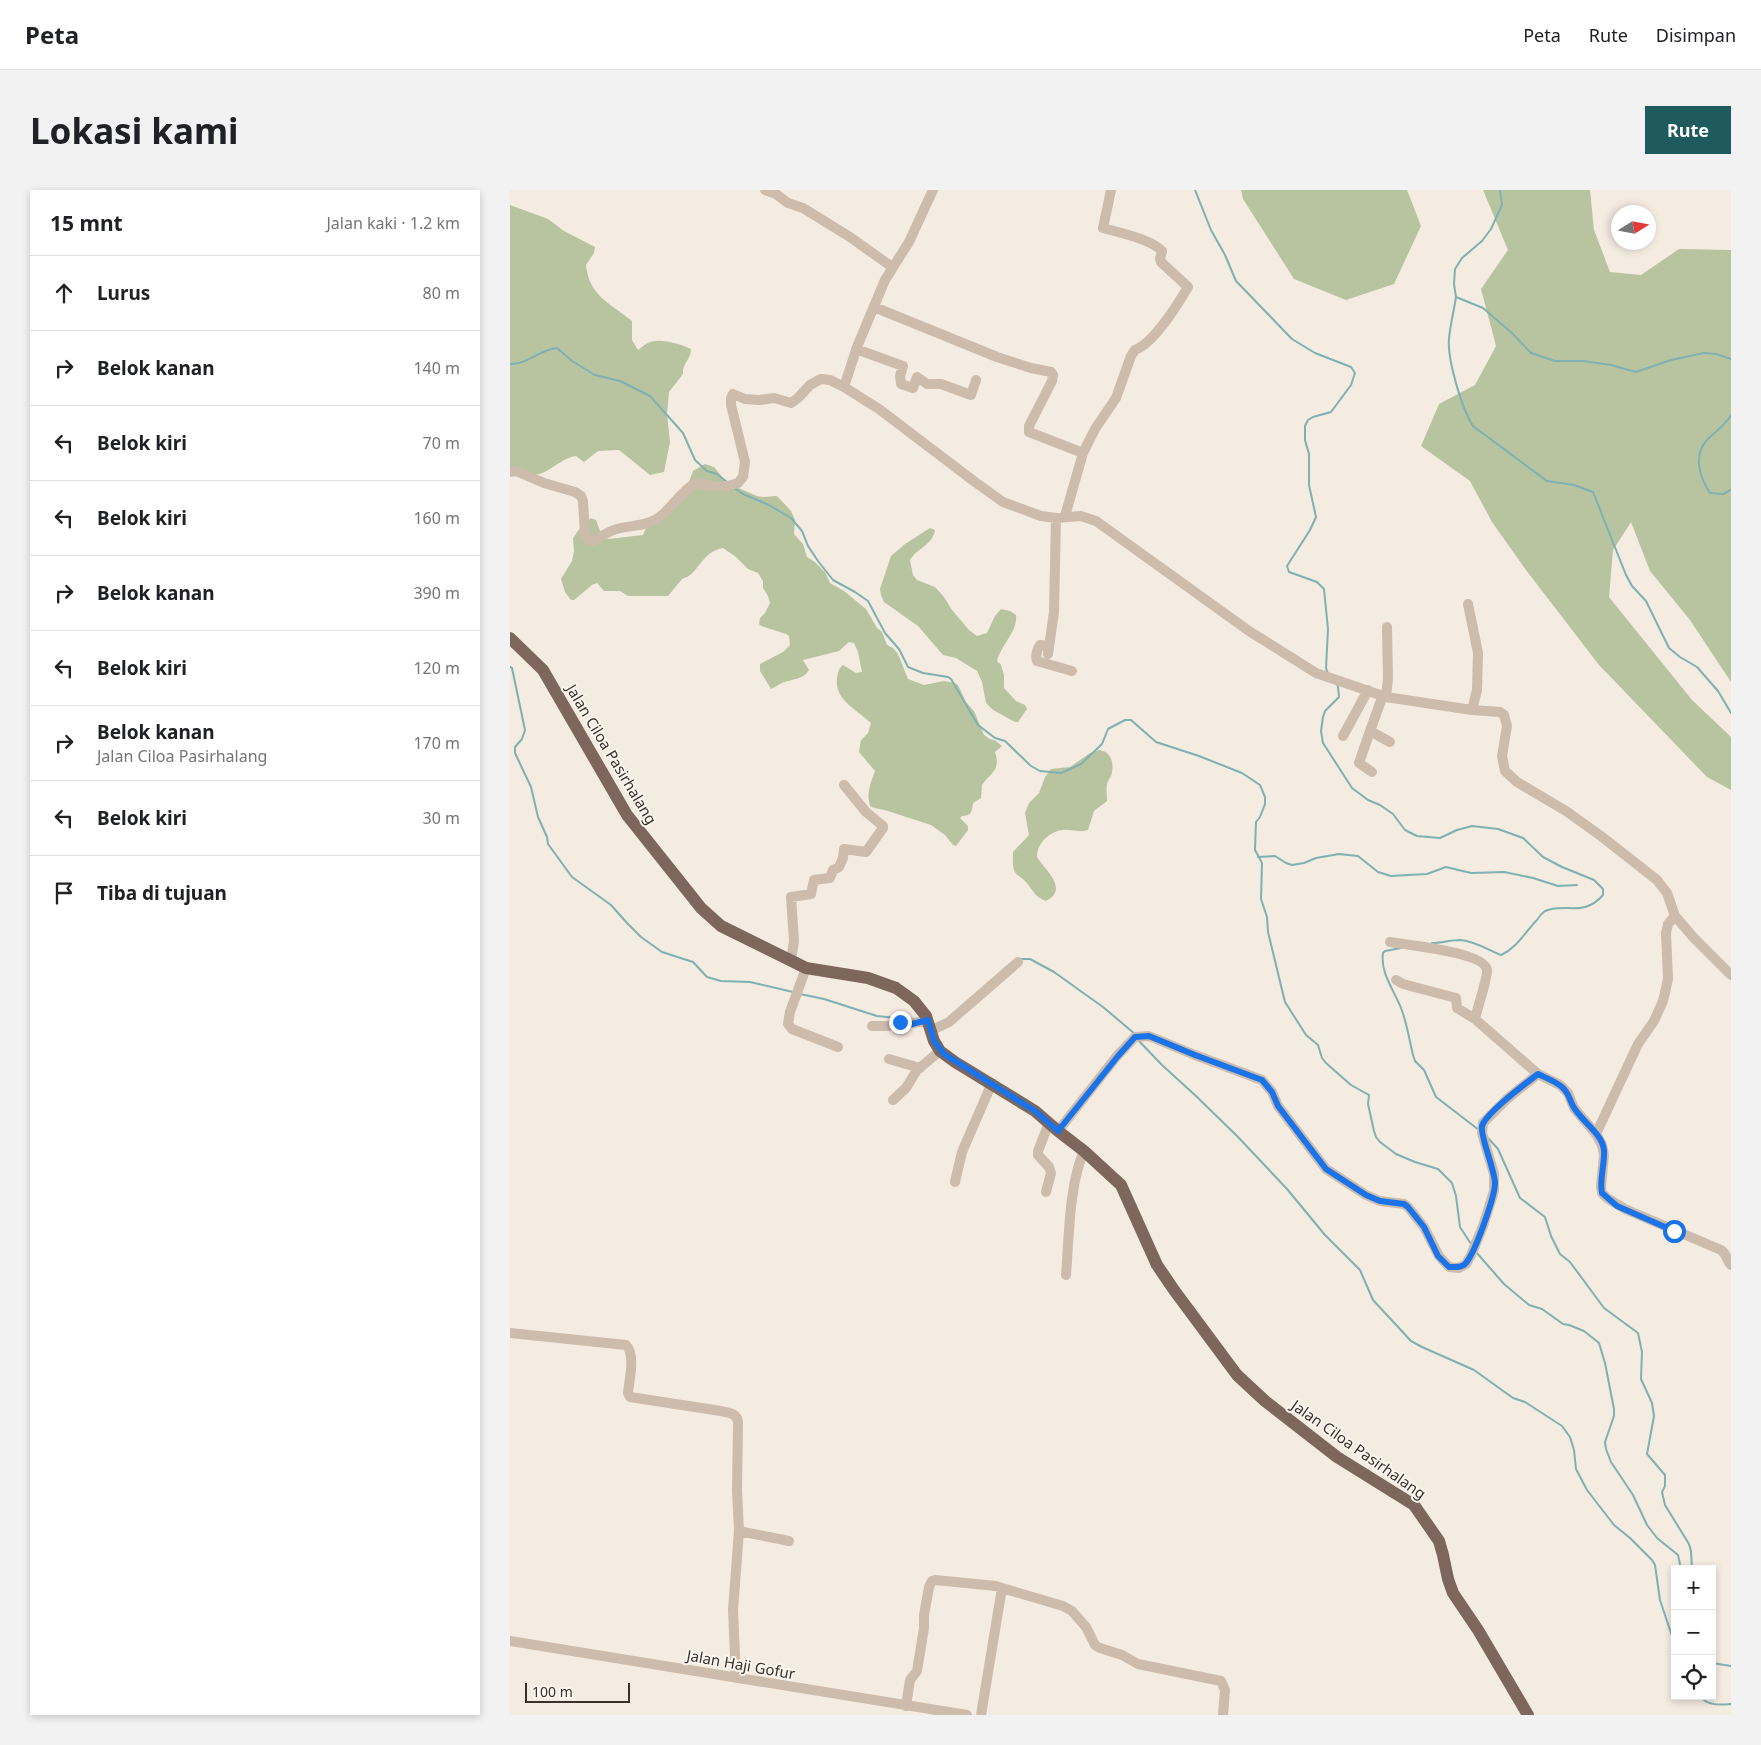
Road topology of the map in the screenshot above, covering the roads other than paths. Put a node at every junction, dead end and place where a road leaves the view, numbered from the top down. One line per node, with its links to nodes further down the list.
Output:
1 (765, 190): 4 (street)
2 (933, 190): 4 (street)
3 (1111, 190): 9 (street)
4 (892, 267): 5 (street)
5 (874, 307): 6 (street); 9 (street)
6 (856, 349): 7 (street); 8 (street)
7 (976, 380)
8 (844, 387): 10 (street); 11 (street)
9 (1083, 453): 11 (street)
10 (510, 472)
11 (1061, 517): 15 (street); 16 (street)
12 (1468, 604): 18 (street)
13 (1387, 627): 17 (street)
14 (510, 638): 26 (main road, Jalan Ciloa Pasirhalang)
15 (1072, 672)
16 (1368, 690): 17 (street); 20 (street)
17 (1384, 696): 18 (street); 19 (street)
18 (1472, 710): 24 (street)
19 (1370, 731): 21 (street); 22 (street)
20 (1343, 736)
21 (1390, 742)
22 (1372, 772)
23 (844, 785): 26 (street)
24 (1675, 916): 29 (street); 42 (street)
25 (1390, 942): 31 (street)
26 (791, 960): 28 (main road, Jalan Ciloa Pasirhalang)
27 (1018, 962): 33 (street)
28 (806, 968): 33 (main road, Jalan Ciloa Pasirhalang); 34 (street)
29 (1731, 974)
30 (1396, 980): 31 (street)
31 (1475, 1018): 38 (street)
32 (872, 1026): 33 (street)
33 (929, 1026): 35 (main road, Jalan Ciloa Pasirhalang)
34 (838, 1047)
35 (940, 1051): 37 (street); 39 (main road, Jalan Ciloa Pasirhalang)
36 (889, 1058): 37 (street)
37 (920, 1068): 40 (street)
38 (1538, 1074): 41 (street); 42 (street)
39 (992, 1083): 41 (main road, Jalan Ciloa Pasirhalang); 44 (street)
40 (893, 1100)
41 (1053, 1127): 43 (main road, Jalan Ciloa Pasirhalang); 45 (street)
42 (1596, 1134): 46 (street)
43 (1084, 1151): 47 (street); 59 (main road, Jalan Ciloa Pasirhalang)
44 (955, 1182)
45 (1046, 1192)
46 (1731, 1265)
47 (1066, 1275)
48 (510, 1333): 49 (street)
49 (739, 1531): 50 (street); 53 (street)
50 (789, 1541)
51 (1002, 1588): 54 (street); 57 (street); 58 (street)
52 (510, 1641): 53 (street, Jalan Haji Gofur)
53 (736, 1678): 54 (street, Jalan Haji Gofur)
54 (906, 1706): 55 (street, Jalan Haji Gofur)
55 (926, 1711): 56 (street, Jalan Haji Gofur)
56 (967, 1715)
57 (981, 1715)
58 (1223, 1715)
59 (1528, 1715)

